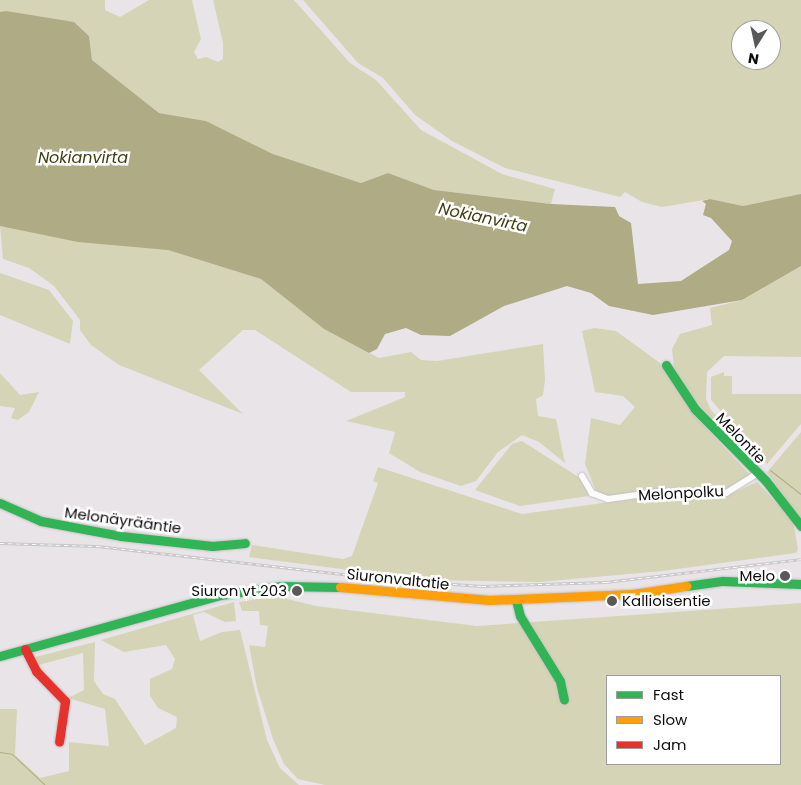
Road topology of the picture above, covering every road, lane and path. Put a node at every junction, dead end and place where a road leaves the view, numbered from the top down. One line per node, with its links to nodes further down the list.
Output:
1 (666, 365): 2 (street, Melontie)
2 (757, 474): 3 (street, Melonpolku); 5 (street, Melontie)
3 (582, 476)
4 (0, 503): 6 (street, Melonäyrääntie)
5 (801, 526)
6 (245, 543)
7 (801, 584): 8 (street, Siuronvaltatie)
8 (516, 600): 9 (street, Siuronvaltatie); 11 (street)
9 (25, 649): 10 (street, Siuronvaltatie); 12 (street)
10 (0, 656)
11 (564, 700)
12 (59, 742)

